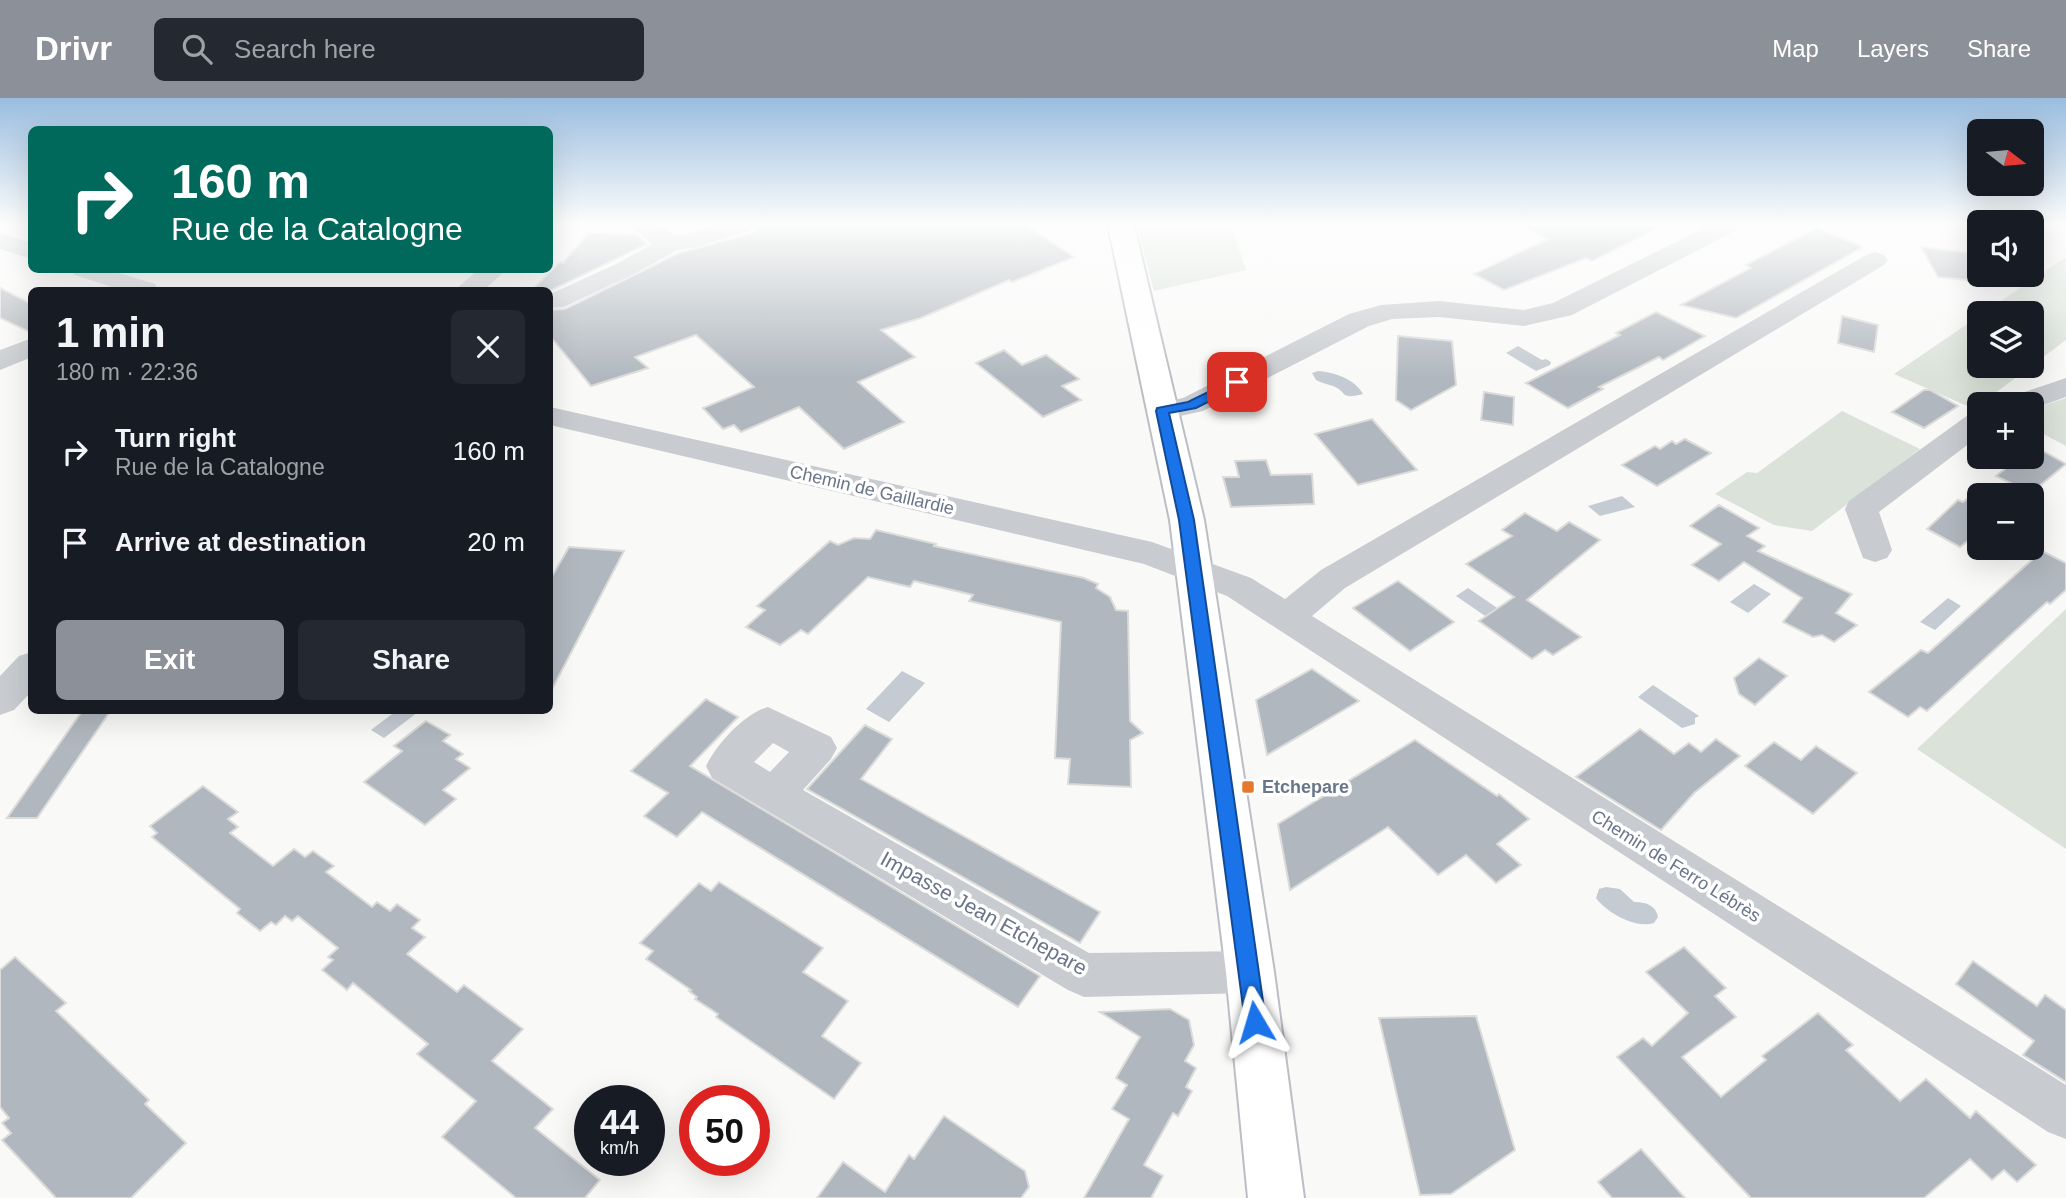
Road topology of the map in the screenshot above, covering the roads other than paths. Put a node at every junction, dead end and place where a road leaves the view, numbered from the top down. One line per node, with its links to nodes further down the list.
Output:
1 (104, 276): 6 (street)
2 (611, 276): 7 (street)
3 (1132, 276): 12 (main road)
4 (1627, 276): 12 (street)
5 (1847, 276): 17 (street)
6 (137, 287)
7 (555, 301)
8 (28, 348): 9 (street)
9 (0, 361)
10 (2066, 387): 11 (street)
11 (2044, 395)
12 (1162, 411): 16 (main road)
13 (553, 417): 16 (street, Chemin de Gaillardie)
14 (1967, 431): 15 (street)
15 (1875, 550)
16 (1193, 568): 17 (street, Chemin de Ferro Lébrès); 21 (main road)
17 (1286, 618): 22 (street, Chemin de Ferro Lébrès)
18 (28, 670): 19 (street)
19 (0, 700)
20 (776, 793): 21 (street, Impasse Jean Etchepare)
21 (1250, 972): 23 (main road)
22 (2066, 1114)
23 (1276, 1198)

